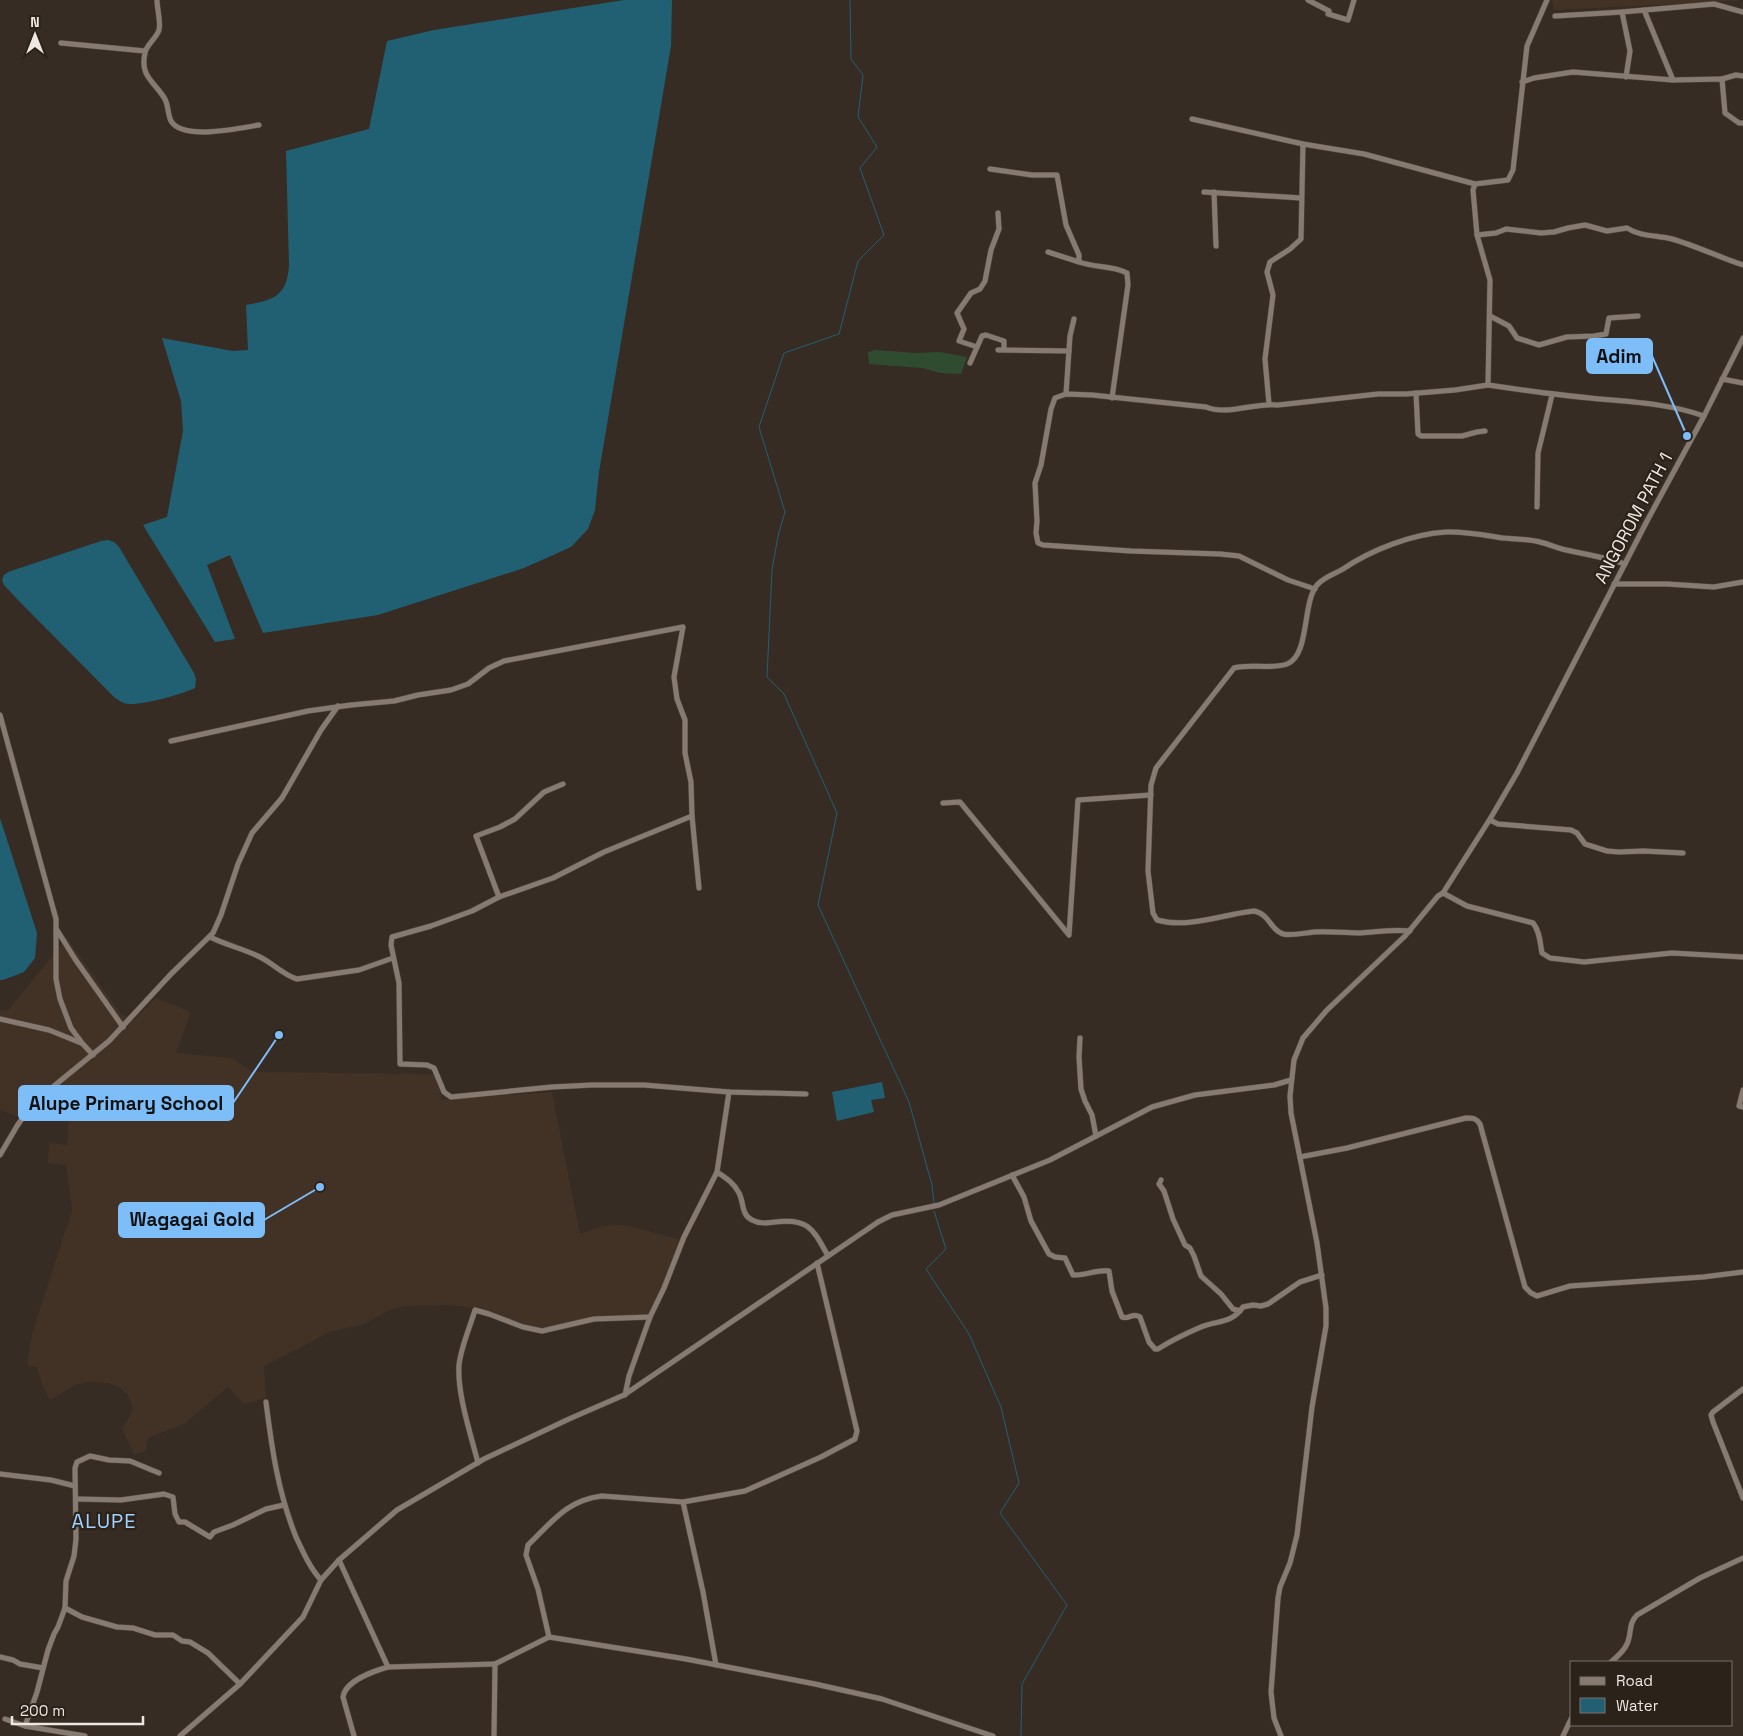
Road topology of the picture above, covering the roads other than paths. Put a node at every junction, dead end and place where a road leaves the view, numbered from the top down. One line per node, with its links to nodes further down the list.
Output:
1 (157, 0): 10 (street)
2 (1308, 0): 3 (street)
3 (1354, 0)
4 (1547, 0): 15 (street)
5 (1644, 10): 6 (street); 7 (street); 14 (street)
6 (1622, 12): 8 (street); 12 (street)
7 (1743, 12)
8 (1556, 16)
9 (61, 43): 10 (street)
10 (145, 51): 18 (street)
11 (1743, 76): 13 (street)
12 (1626, 77): 14 (street); 15 (street)
13 (1722, 79): 14 (street); 17 (street)
14 (1673, 80)
15 (1522, 82): 21 (street)
16 (1192, 119): 19 (street)
17 (1743, 122)
18 (259, 125)
19 (1303, 144): 21 (street); 24 (street)
20 (990, 170): 29 (street)
21 (1475, 184): 26 (street)
22 (1204, 192): 23 (street)
23 (1214, 192): 24 (street); 27 (street)
24 (1301, 198): 45 (street)
25 (998, 213): 35 (street)
26 (1476, 235): 30 (street); 31 (street)
27 (1216, 246)
28 (1048, 252): 29 (street)
29 (1079, 262): 44 (street)
30 (1743, 265)
31 (1490, 316): 32 (street); 40 (street)
32 (1638, 316)
33 (1074, 320): 36 (street)
34 (1743, 338): 38 (street, ANGOROM PATH 1)
35 (977, 347): 36 (street); 37 (street)
36 (1069, 350): 42 (street)
37 (970, 363)
38 (1722, 379): 39 (street); 46 (street, ANGOROM PATH 1)
39 (1743, 383)
40 (1488, 385): 41 (street); 43 (street)
41 (1416, 393): 45 (street); 47 (street)
42 (1066, 394): 44 (street); 52 (street)
43 (1552, 395): 46 (street); 48 (street)
44 (1112, 398): 45 (street)
45 (1269, 404)
46 (1704, 416): 49 (street, ANGOROM PATH 1)
47 (1485, 431)
48 (1537, 507)
49 (1625, 564): 51 (street, ANGOROM PATH 1); 52 (street)
50 (1743, 582): 51 (street)
51 (1614, 584): 60 (street, ANGOROM PATH 1)
52 (1315, 589): 57 (street)
53 (338, 706): 55 (street); 59 (street); 67 (street)
54 (0, 715): 65 (street)
55 (171, 741)
56 (563, 784): 64 (street)
57 (1151, 795): 58 (street); 66 (street)
58 (943, 803)
59 (692, 816): 62 (street); 64 (street)
60 (1490, 820): 61 (street); 63 (street, ANGOROM PATH 1)
61 (1682, 853)
62 (699, 888)
63 (1443, 893): 66 (street, ANGOROM PATH 1); 68 (street)
64 (499, 897): 69 (street)
65 (57, 930): 71 (street); 73 (street)
66 (1410, 931): 75 (street, ANGOROM PATH 1)
67 (210, 937): 69 (street); 71 (street)
68 (1743, 957)
69 (393, 958): 77 (street)
70 (0, 1019): 73 (street)
71 (122, 1027): 74 (street)
72 (1080, 1038): 80 (street)
73 (82, 1044): 74 (street)
74 (93, 1055): 81 (street)
75 (1291, 1080): 80 (street); 82 (street, ANGOROM PATH 1)
76 (1743, 1090): 79 (street)
77 (729, 1092): 78 (street); 83 (street)
78 (806, 1094)
79 (1743, 1107)
80 (1096, 1136): 84 (street)
81 (0, 1155)
82 (1300, 1157): 88 (street); 89 (street, ANGOROM PATH 1)
83 (717, 1172): 86 (street); 91 (street)
84 (1012, 1175): 86 (street); 90 (street)
85 (1160, 1180): 90 (street)
86 (828, 1256): 87 (street)
87 (817, 1263): 93 (street); 101 (street)
88 (1743, 1272)
89 (1322, 1275): 90 (street); 123 (street, ANGOROM PATH 1)
90 (1240, 1311)
91 (650, 1317): 93 (street); 95 (street)
92 (1743, 1389): 99 (street)
93 (624, 1395): 95 (street)
94 (266, 1402): 102 (street)
95 (478, 1463): 104 (street)
96 (159, 1473): 98 (street)
97 (0, 1474): 98 (street)
98 (75, 1486): 100 (street)
99 (1743, 1498)
100 (76, 1499): 102 (street); 106 (street)
101 (683, 1502): 107 (street); 111 (street)
102 (284, 1505): 105 (street)
103 (1743, 1558): 109 (street)
104 (339, 1560): 105 (street); 112 (street)
105 (322, 1580): 114 (street)
106 (65, 1608): 113 (street); 114 (street)
107 (549, 1637): 110 (street); 111 (street)
108 (0, 1657): 113 (street)
109 (1612, 1661)
110 (495, 1664): 112 (street); 121 (street)
111 (716, 1665): 122 (street)
112 (388, 1667): 120 (street)
113 (42, 1668): 117 (street)
114 (240, 1684): 119 (street)
115 (5, 1719): 117 (street)
116 (1570, 1722): 124 (street)
117 (25, 1726): 118 (street)
118 (85, 1736)
119 (180, 1736)
120 (354, 1736)
121 (494, 1736)
122 (993, 1736)
123 (1282, 1736)
124 (1563, 1736)

